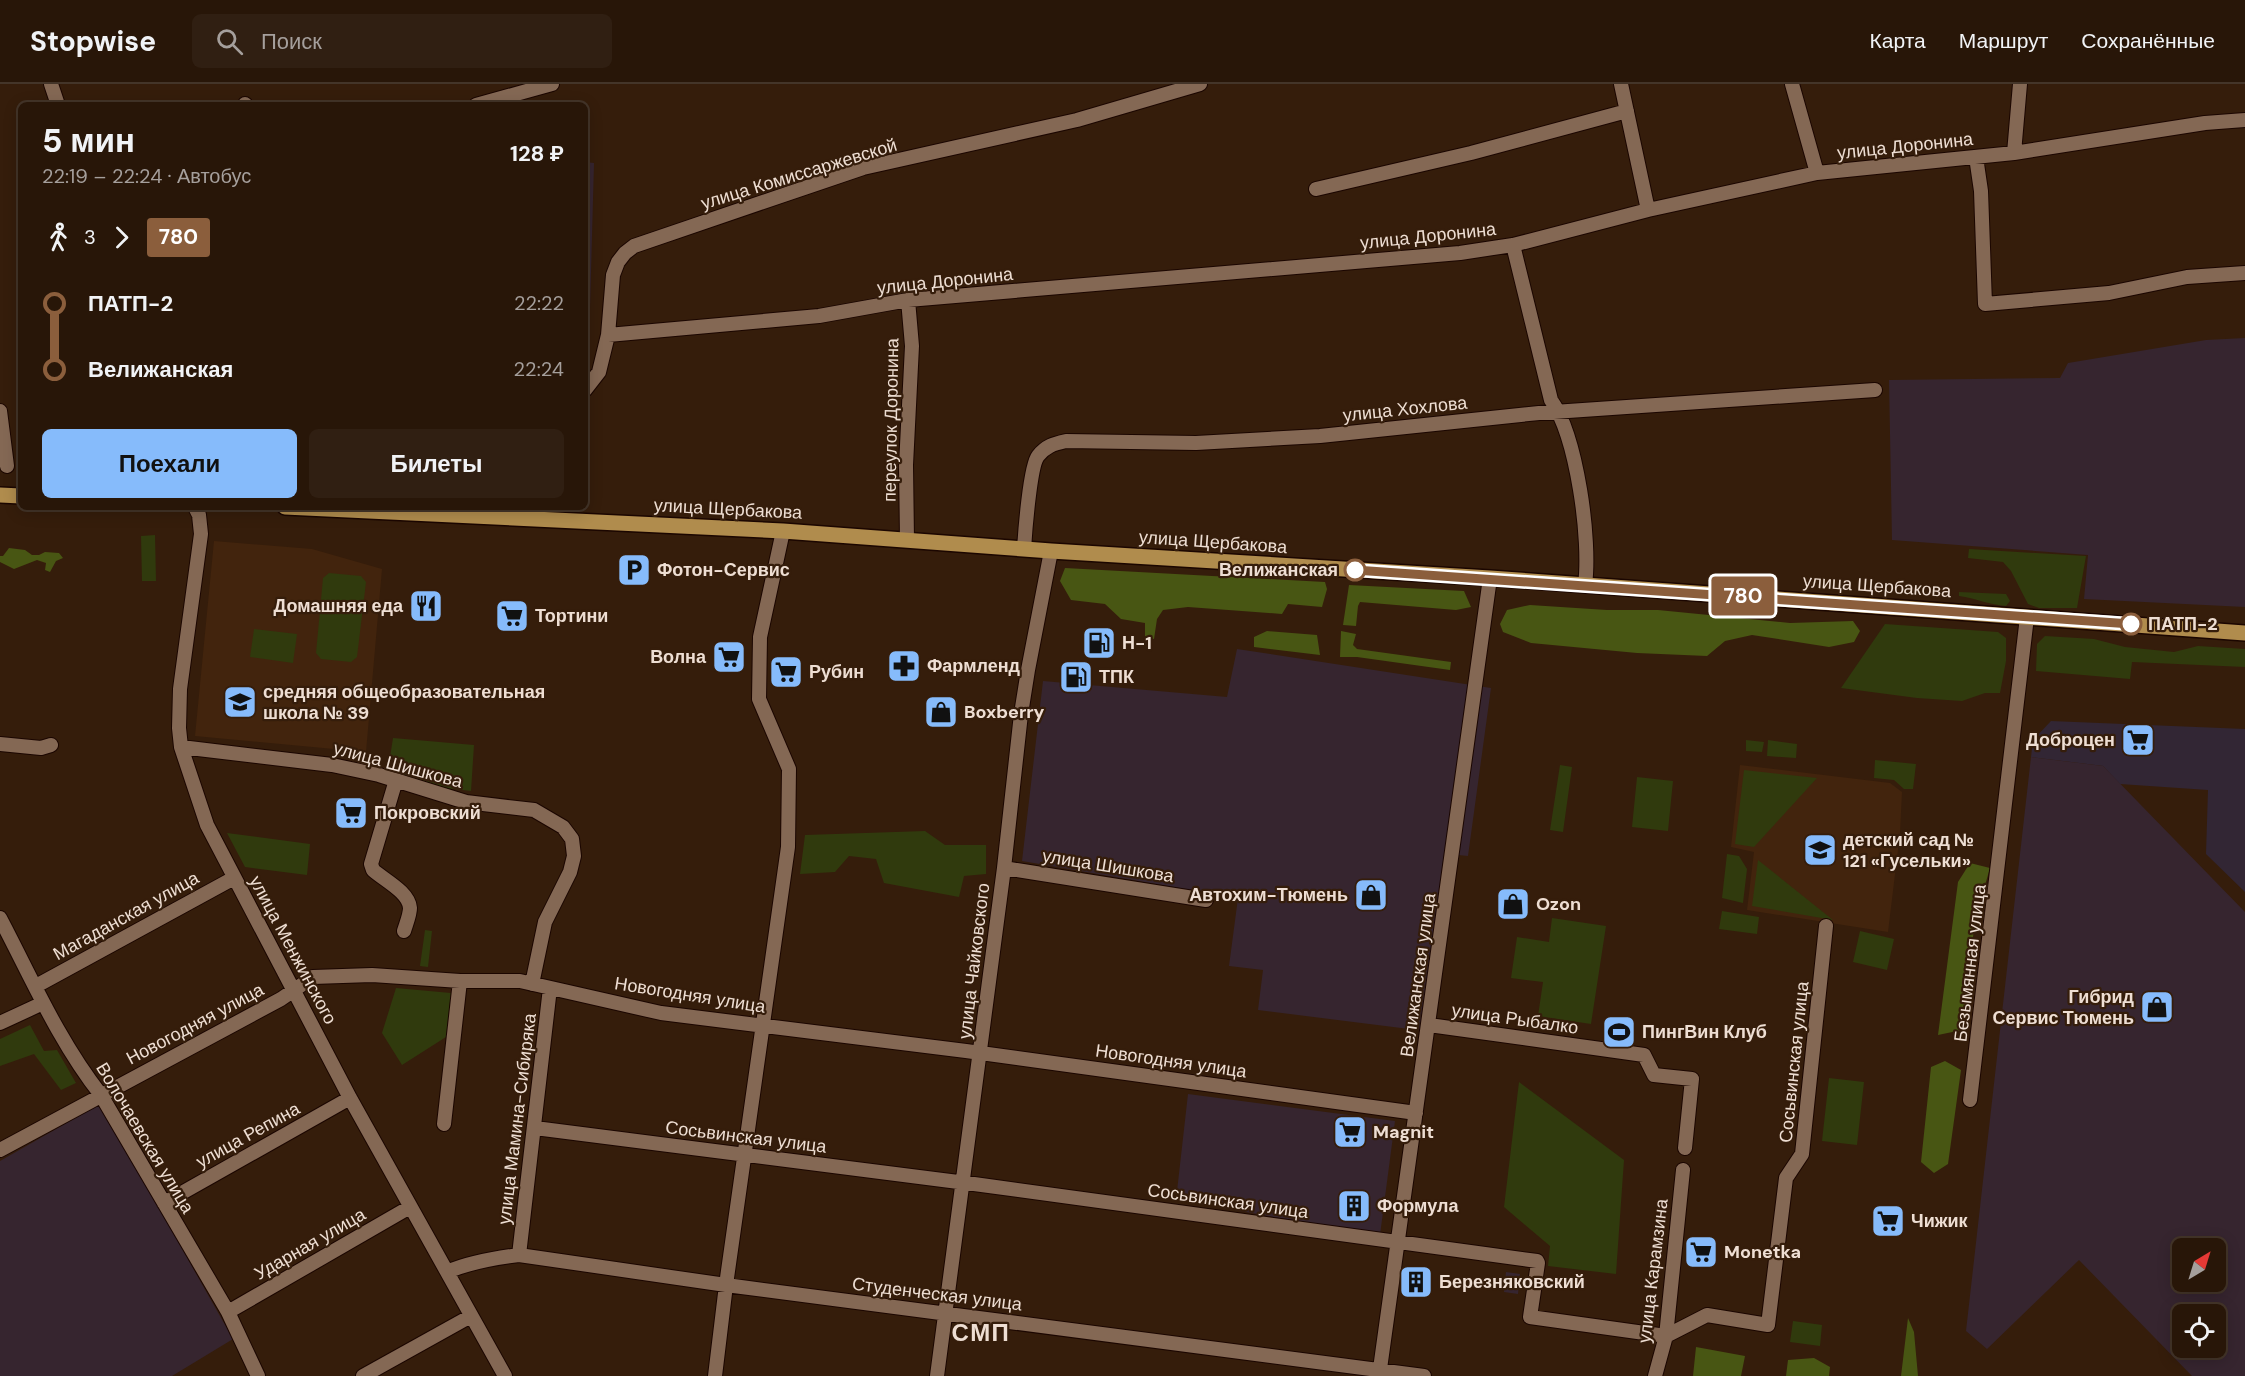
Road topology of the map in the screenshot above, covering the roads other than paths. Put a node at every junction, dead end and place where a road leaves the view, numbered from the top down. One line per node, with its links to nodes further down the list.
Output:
1 (51, 84): 7 (street)
2 (552, 84): 8 (street)
3 (1200, 84): 19 (street, улица Комиссаржевской)
4 (1621, 84): 9 (street)
5 (1792, 84): 13 (street)
6 (2020, 84): 11 (street)
7 (57, 102)
8 (487, 102)
9 (1627, 111): 14 (street); 15 (street)
10 (2245, 120): 11 (street, улица Доронина)
11 (2014, 153): 12 (street, улица Доронина)
12 (1976, 157): 13 (street, улица Доронина); 17 (street)
13 (1817, 173): 15 (street, улица Доронина)
14 (1316, 189)
15 (1648, 210): 16 (street, улица Доронина)
16 (1513, 245): 18 (street, улица Доронина); 23 (street)
17 (2245, 273)
18 (908, 300): 19 (street, улица Доронина); 31 (street, переулок Доронина)
19 (608, 336): 20 (street, улица Комиссаржевской)
20 (588, 386)
21 (1875, 390): 23 (street, улица Хохлова)
22 (0, 411): 24 (street)
23 (1560, 412): 32 (street, улица Хохлова); 35 (street)
24 (6, 466)
25 (0, 495): 26 (main road)
26 (18, 496)
27 (196, 510): 40 (street, улица Менжинского)
28 (410, 510): 29 (main road, улица Щербакова)
29 (534, 513): 30 (main road, улица Щербакова)
30 (783, 531): 31 (main road, улица Щербакова); 55 (street)
31 (907, 540): 32 (main road, улица Щербакова)
32 (1024, 549): 33 (main road, улица Щербакова)
33 (1051, 551): 34 (main road, улица Щербакова); 42 (street, улица Чайковского)
34 (1490, 578): 35 (main road, улица Щербакова); 56 (street, Велижанская улица)
35 (1585, 585): 36 (main road, улица Щербакова)
36 (2027, 616): 37 (main road, улица Щербакова); 60 (street, Безымянная улица)
37 (2245, 633)
38 (0, 744): 39 (street)
39 (51, 745)
40 (181, 747): 41 (street, улица Шишкова); 43 (street, улица Менжинского)
41 (396, 780): 47 (street); 49 (street, улица Шишкова)
42 (1004, 868): 44 (street, улица Шишкова); 57 (street, улица Чайковского)
43 (234, 878): 50 (street, Магаданская улица); 52 (street, улица Менжинского)
44 (1206, 900)
45 (0, 918): 50 (street, Волочаевская улица)
46 (1826, 926): 78 (street, Сосьвинская улица)
47 (404, 931)
48 (460, 981): 49 (street, Новогодняя улица); 52 (street, Новогодняя улица); 62 (street)
49 (532, 984): 51 (street, Новогодняя улица)
50 (36, 986): 53 (street, Волочаевская улица)
51 (550, 988): 55 (street, Новогодняя улица); 63 (street, улица Мамина-Сибиряка)
52 (294, 990): 58 (street, Новогодняя улица); 59 (street, улица Менжинского)
53 (44, 1003): 54 (street); 58 (street, Волочаевская улица)
54 (0, 1023)
55 (764, 1025): 57 (street, Новогодняя улица); 66 (street)
56 (1429, 1025): 61 (street, Велижанская улица); 64 (street, улица Рыбалко)
57 (980, 1053): 61 (street, Новогодняя улица); 68 (street, улица Чайковского)
58 (101, 1095): 65 (street, Новогодняя улица); 69 (street, Волочаевская улица)
59 (350, 1098): 69 (street, улица Репина); 70 (street, улица Менжинского)
60 (1971, 1100)
61 (1416, 1113): 71 (street, Велижанская улица)
62 (444, 1124)
63 (535, 1128): 66 (street, Сосьвинская улица); 72 (street, улица Мамина-Сибиряка)
64 (1685, 1148)
65 (0, 1150)
66 (744, 1154): 68 (street, Сосьвинская улица); 74 (street)
67 (1683, 1170): 78 (street, улица Карамзина)
68 (963, 1184): 71 (street, Сосьвинская улица); 76 (street, улица Чайковского)
69 (164, 1203): 75 (street, Волочаевская улица)
70 (410, 1207): 73 (street, улица Менжинского); 75 (street, Ударная улица)
71 (1399, 1243): 78 (street, Сосьвинская улица); 79 (street, Велижанская улица)
72 (519, 1255): 73 (street, Студенческая улица); 74 (street, Студенческая улица)
73 (447, 1272): 77 (street, улица Менжинского)
74 (726, 1285): 76 (street, Студенческая улица); 83 (street)
75 (228, 1312): 80 (street, Волочаевская улица)
76 (945, 1314): 79 (street, Студенческая улица); 84 (street, улица Чайковского)
77 (471, 1316): 81 (street); 82 (street, улица Менжинского)
78 (1666, 1336): 86 (street, улица Карамзина)
79 (1379, 1373): 85 (street, Студенческая улица)
80 (258, 1376)
81 (363, 1376)
82 (505, 1376)
83 (715, 1376)
84 (937, 1376)
85 (1424, 1376)
86 (1655, 1376)

